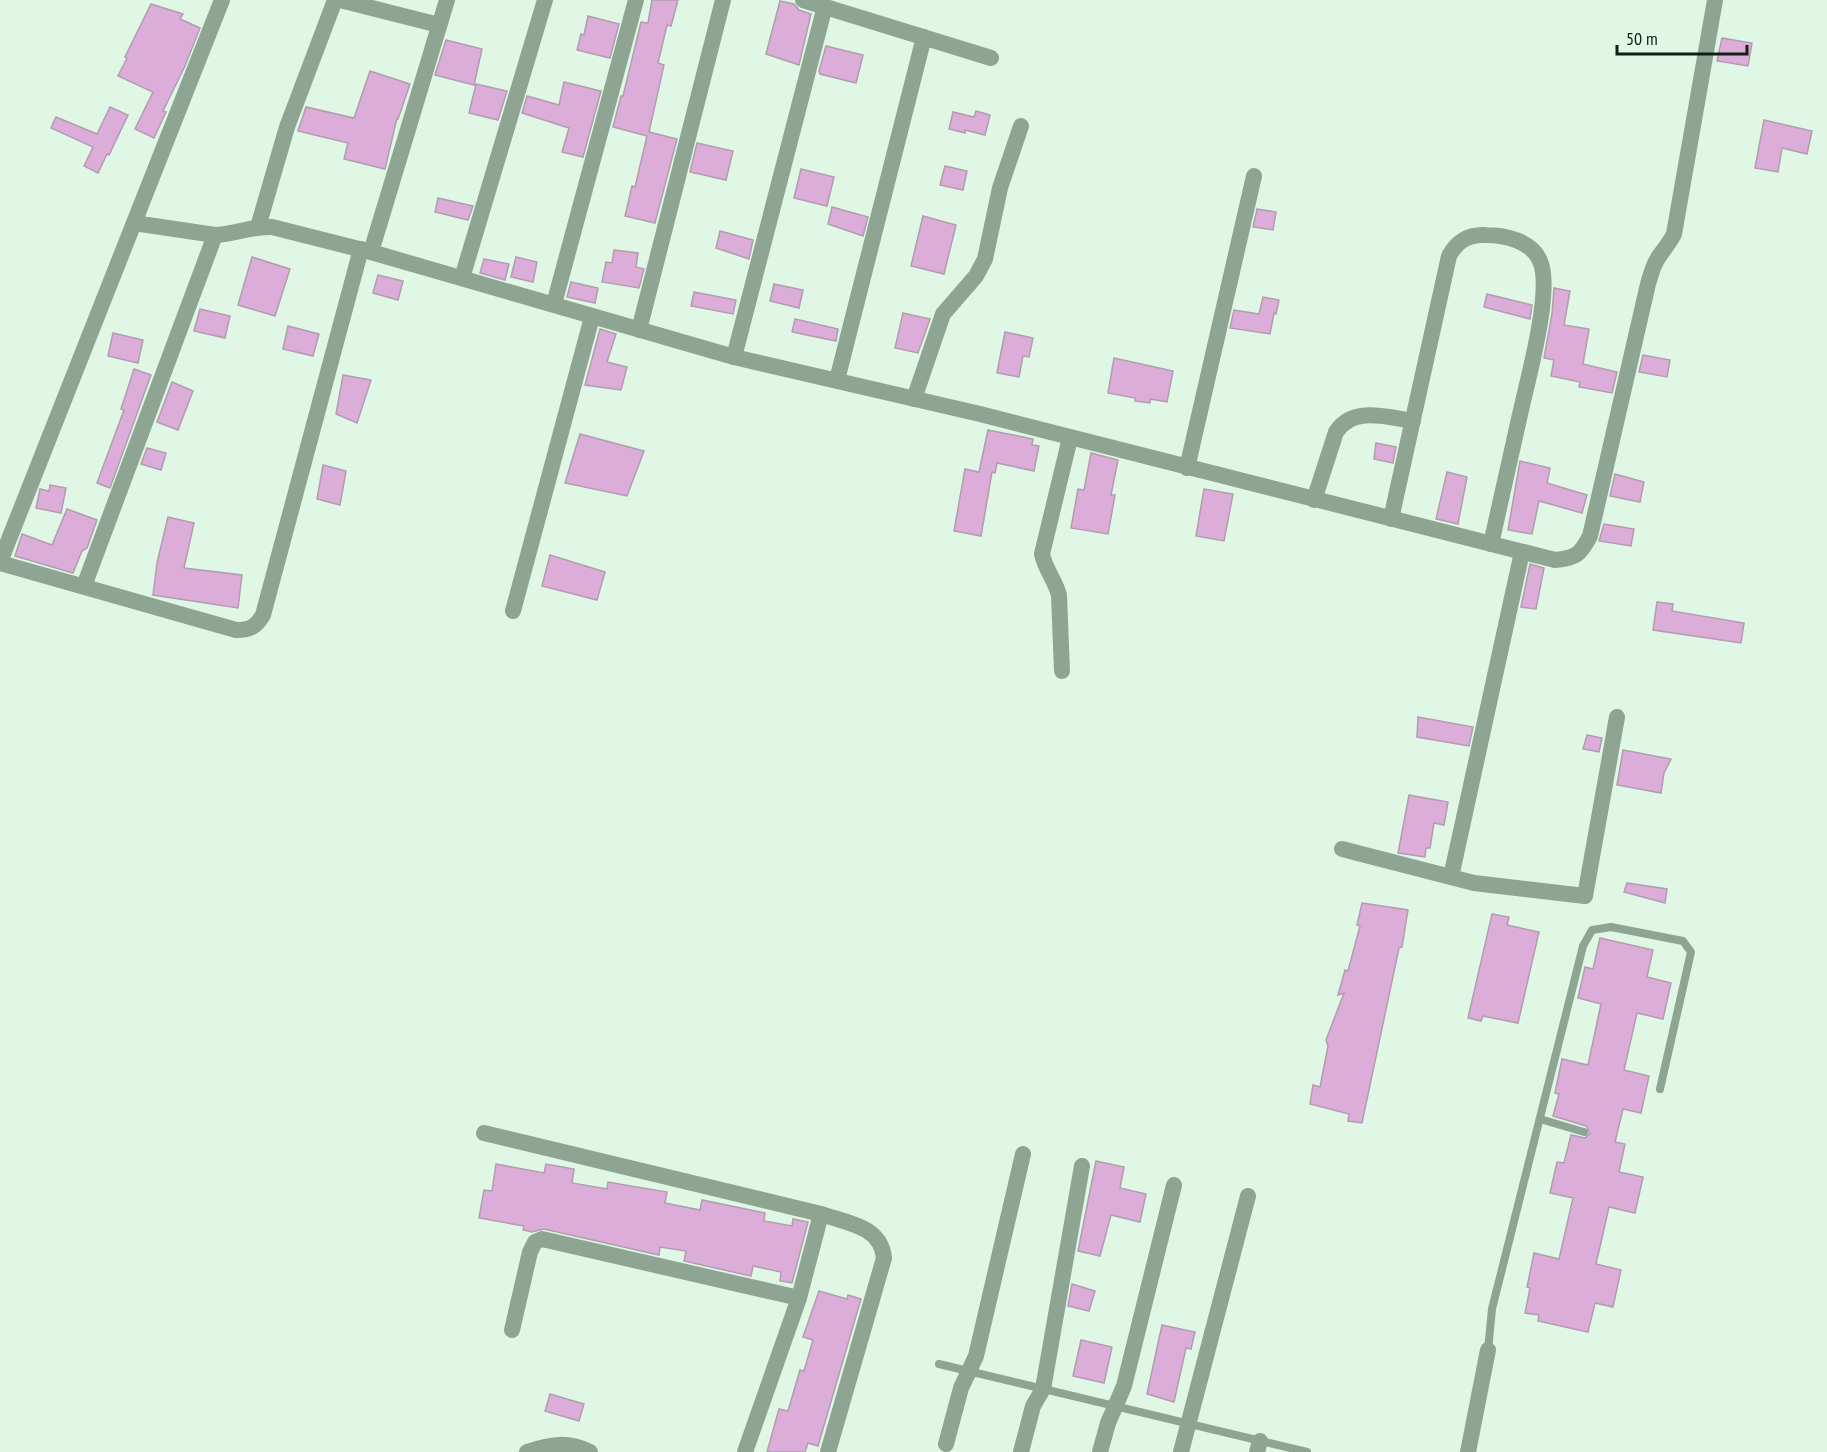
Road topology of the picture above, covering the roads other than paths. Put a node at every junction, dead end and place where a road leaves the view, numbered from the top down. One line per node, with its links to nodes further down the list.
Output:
1 (222, 0): 16 (street)
2 (335, 0): 17 (street)
3 (340, 0): 11 (street)
4 (447, 0): 11 (street)
5 (545, 0): 20 (street)
6 (636, 0): 21 (street)
7 (723, 0): 23 (street)
8 (803, 0): 10 (street)
9 (1715, 0): 33 (street)
10 (825, 6): 12 (street); 24 (street)
11 (439, 26): 19 (street)
12 (924, 37): 13 (street); 25 (street)
13 (991, 58)
14 (1021, 126): 26 (street)
15 (1254, 176): 29 (street)
16 (134, 223): 18 (street); 34 (street)
17 (258, 227): 18 (street); 19 (street)
18 (215, 236): 35 (street)
19 (366, 251): 20 (street); 35 (street)
20 (462, 278): 21 (street)
21 (554, 304): 22 (street)
22 (592, 317): 23 (street); 36 (street)
23 (639, 330): 24 (street)
24 (734, 357): 25 (street)
25 (837, 380): 26 (street)
26 (914, 399): 28 (street)
27 (1413, 421): 30 (street); 31 (street); 32 (street)
28 (1070, 438): 29 (street); 37 (street)
29 (1187, 468): 30 (street)
30 (1314, 500): 31 (street)
31 (1391, 519): 32 (street)
32 (1491, 544): 33 (street)
33 (1522, 552): 40 (street)
34 (0, 562): 35 (street)
35 (84, 586)
36 (513, 611)
37 (1062, 671)
38 (1617, 717): 40 (street)
39 (1342, 849): 40 (street)
40 (1451, 877)
41 (1660, 1089): 42 (lane)
42 (1540, 1119): 43 (lane); 52 (lane)
43 (1584, 1132)
44 (484, 1133): 49 (street)
45 (1023, 1154): 54 (street)
46 (1082, 1167): 55 (street)
47 (1174, 1185): 56 (street)
48 (1248, 1196): 57 (street)
49 (821, 1214): 50 (street); 63 (street)
50 (799, 1298): 51 (street); 62 (street)
51 (512, 1330)
52 (1488, 1350): 68 (street)
53 (939, 1364): 54 (lane)
54 (970, 1371): 55 (lane); 58 (street)
55 (1043, 1389): 56 (lane); 64 (street)
56 (1116, 1406): 57 (lane); 65 (street)
57 (1188, 1424): 59 (lane); 66 (street)
58 (946, 1444)
59 (1258, 1446): 67 (lane)
60 (527, 1452): 61 (street)
61 (590, 1452)
62 (745, 1452)
63 (828, 1452)
64 (1021, 1452)
65 (1100, 1452)
66 (1181, 1452)
67 (1306, 1452)
68 (1468, 1452)

